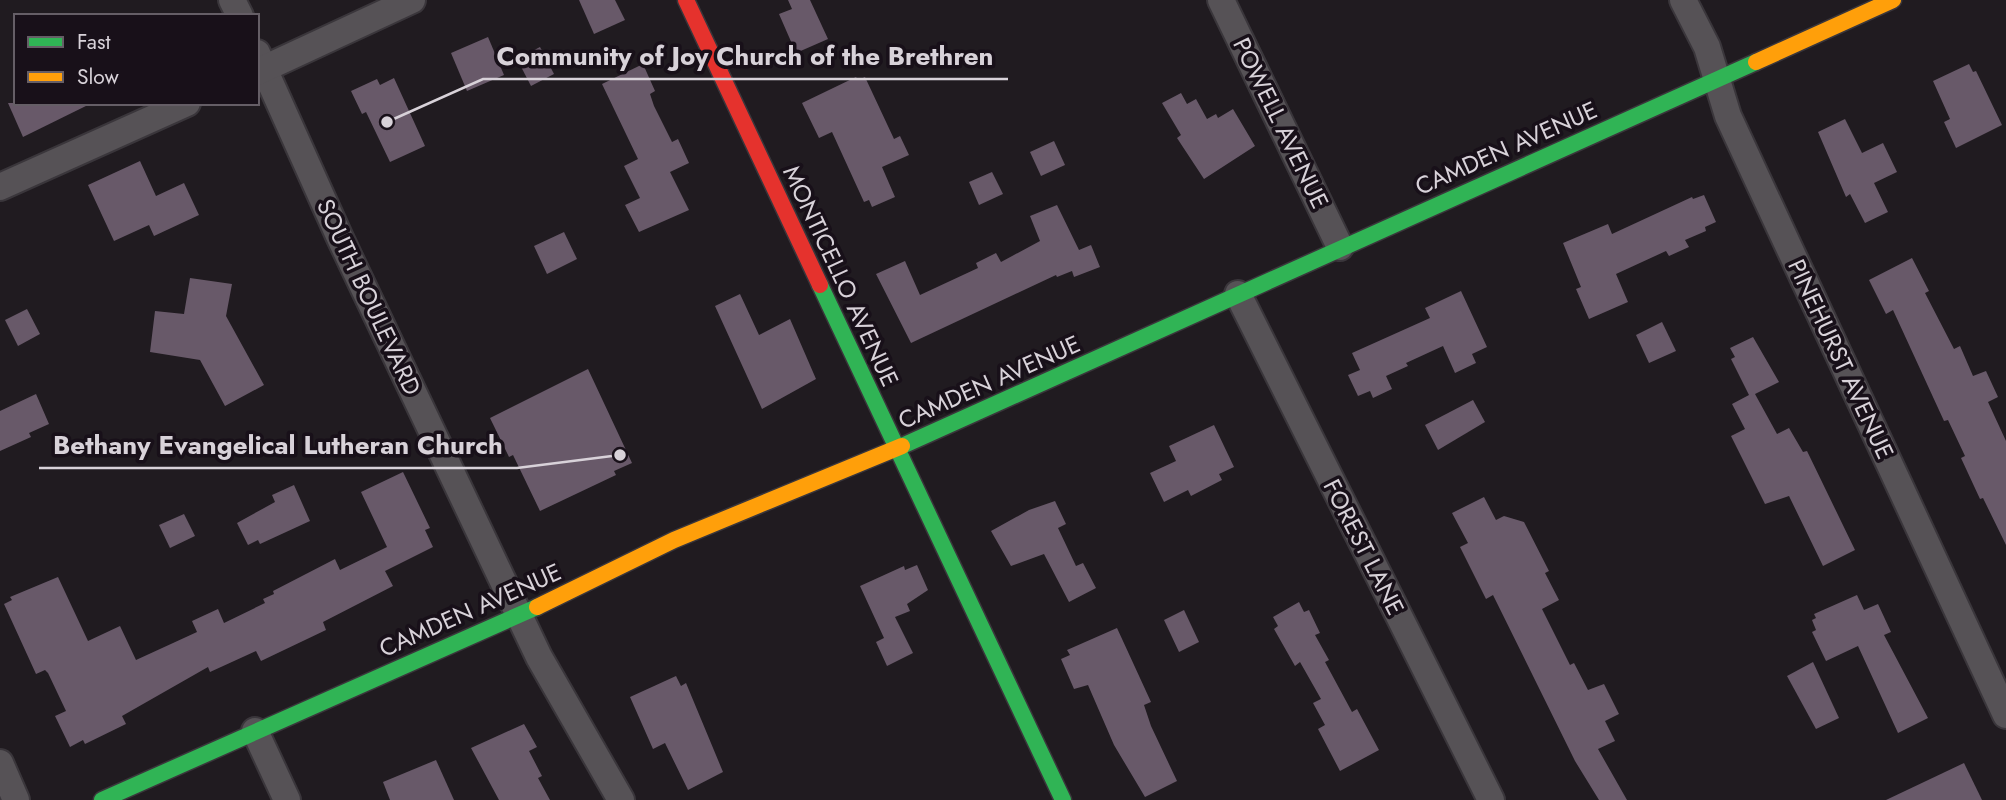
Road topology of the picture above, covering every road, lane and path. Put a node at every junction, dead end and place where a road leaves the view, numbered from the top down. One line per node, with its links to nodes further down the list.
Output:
1 (412, 0): 6 (street)
2 (686, 0): 12 (street, MONTICELLO AVENUE)
3 (1221, 0): 10 (street, POWELL AVENUE)
4 (1683, 0): 7 (street, PINEHURST AVENUE)
5 (1886, 1): 7 (street, CAMDEN AVENUE)
6 (259, 65): 13 (street, SOUTH BOULEVARD)
7 (1717, 79): 10 (street, CAMDEN AVENUE); 14 (street, PINEHURST AVENUE)
8 (183, 105): 9 (street)
9 (0, 187)
10 (1340, 247): 11 (street, CAMDEN AVENUE)
11 (1238, 294): 12 (street, CAMDEN AVENUE); 22 (street, FOREST LANE)
12 (897, 448): 13 (street, CAMDEN AVENUE); 21 (street, MONTICELLO AVENUE)
13 (520, 615): 15 (street, CAMDEN AVENUE); 20 (street, SOUTH BOULEVARD)
14 (2006, 715)
15 (255, 731): 18 (street, CAMDEN AVENUE); 19 (street)
16 (0, 763): 17 (street)
17 (16, 800)
18 (102, 800)
19 (287, 800)
20 (621, 800)
21 (1063, 800)
22 (1491, 800)

